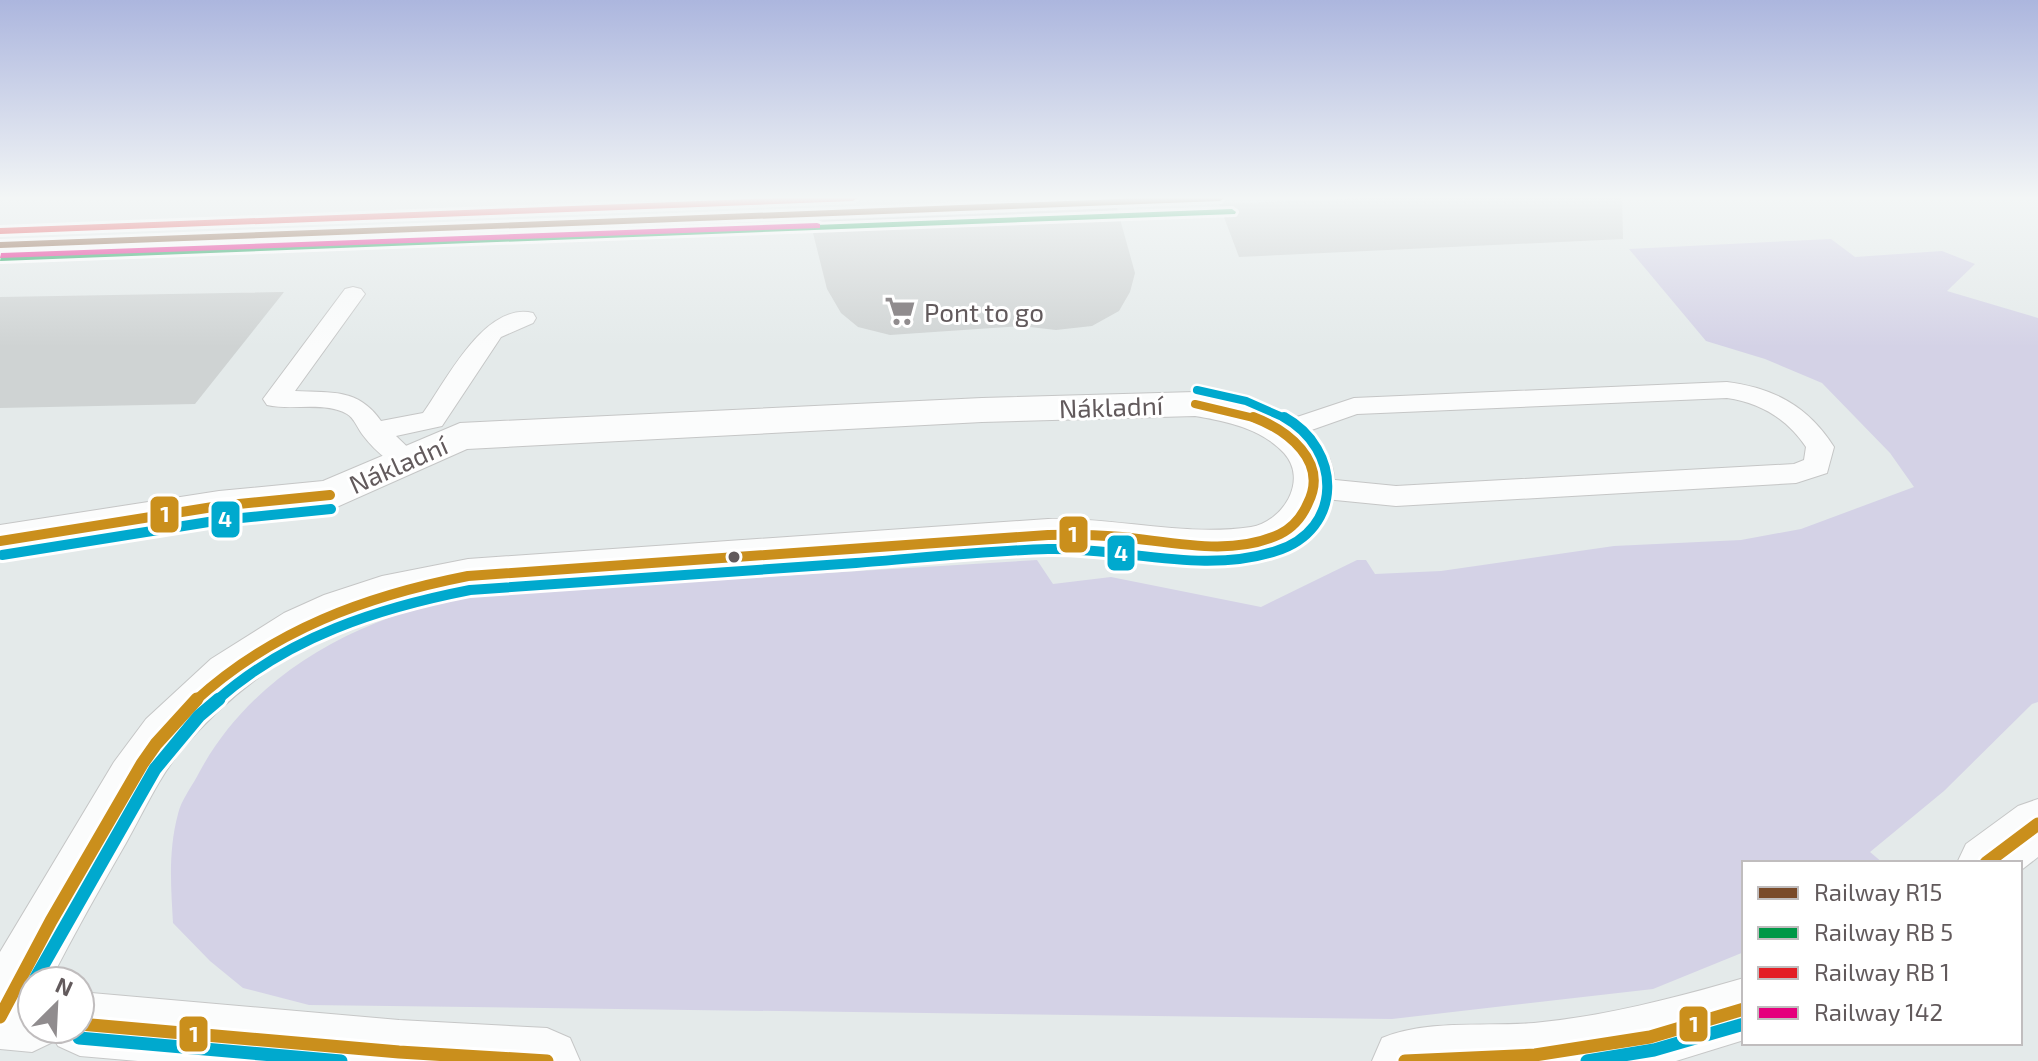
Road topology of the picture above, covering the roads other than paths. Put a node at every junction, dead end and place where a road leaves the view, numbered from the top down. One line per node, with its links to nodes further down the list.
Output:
1 (353, 294): 3 (lane)
2 (524, 318): 3 (lane)
3 (374, 431): 5 (lane)
4 (1283, 431): 5 (street, Nákladní); 6 (street, Nákladní); 6 (lane)
5 (407, 460): 7 (street, Nákladní)
6 (1315, 488): 11 (street)
7 (0, 541)
8 (2038, 824): 9 (street)
9 (1989, 861)
10 (1742, 1010): 14 (street)
11 (0, 1017)
12 (96, 1025): 13 (street)
13 (547, 1061)
14 (1405, 1061)

